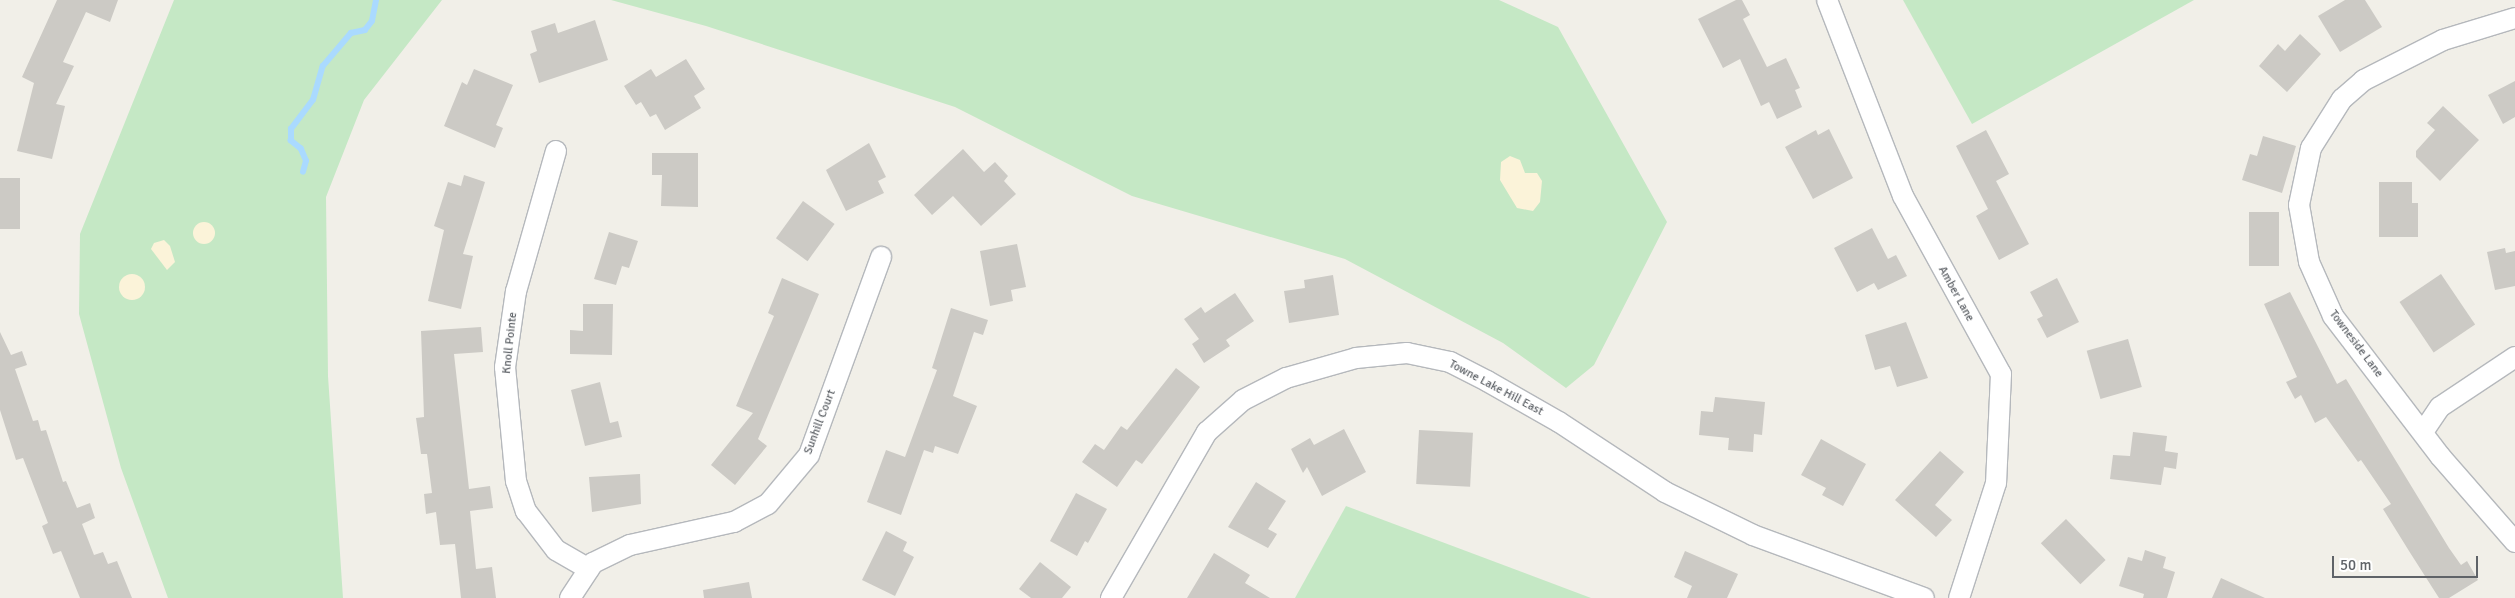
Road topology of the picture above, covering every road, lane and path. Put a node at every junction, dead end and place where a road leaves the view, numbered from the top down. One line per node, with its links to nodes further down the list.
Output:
1 (1828, 0): 12 (street, Amber Lane)
2 (2515, 18): 6 (street, Towneside Lane)
3 (556, 151): 8 (street, Knoll Pointe)
4 (881, 257): 8 (street, Sunhill Court)
5 (2515, 357): 6 (street)
6 (2423, 432): 7 (street, Towneside Lane)
7 (2515, 542)
8 (589, 569): 9 (street, Sunhill Court)
9 (570, 598)
10 (1111, 598): 11 (street, Towne Lake Hill East)
11 (1924, 598)
12 (1959, 598)

